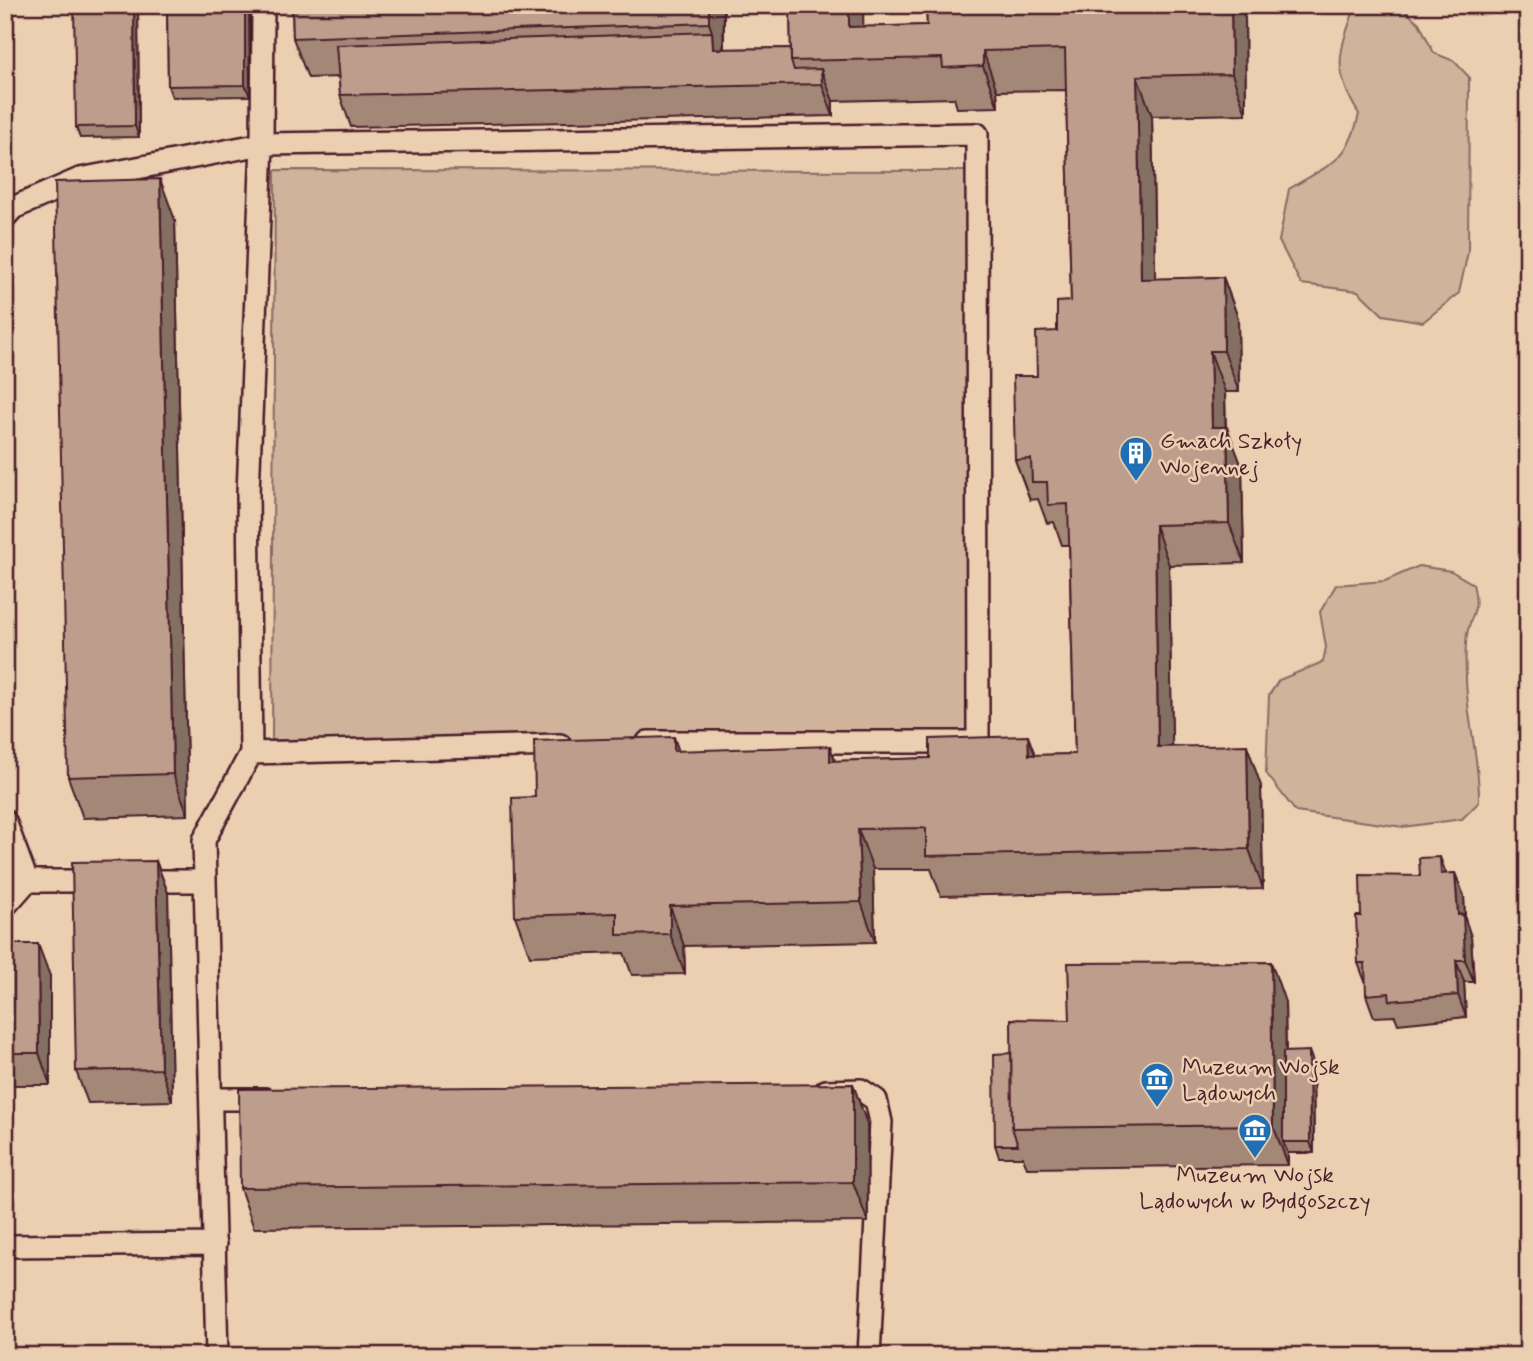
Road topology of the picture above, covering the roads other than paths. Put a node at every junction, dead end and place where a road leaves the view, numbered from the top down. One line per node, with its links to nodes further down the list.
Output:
1 (263, 5): 2 (lane)
2 (262, 144): 3 (lane); 4 (lane); 6 (lane)
3 (5, 217)
4 (628, 743)
5 (586, 744): 6 (lane)
6 (251, 753): 9 (lane)
7 (5, 821): 8 (lane)
8 (27, 881): 9 (lane); 10 (lane)
9 (205, 881): 13 (lane)
10 (5, 906)
11 (806, 1091): 17 (lane)
12 (280, 1098): 13 (lane)
13 (211, 1099): 14 (lane)
14 (215, 1244): 15 (lane); 16 (lane)
15 (5, 1245)
16 (217, 1356)
17 (869, 1356)

